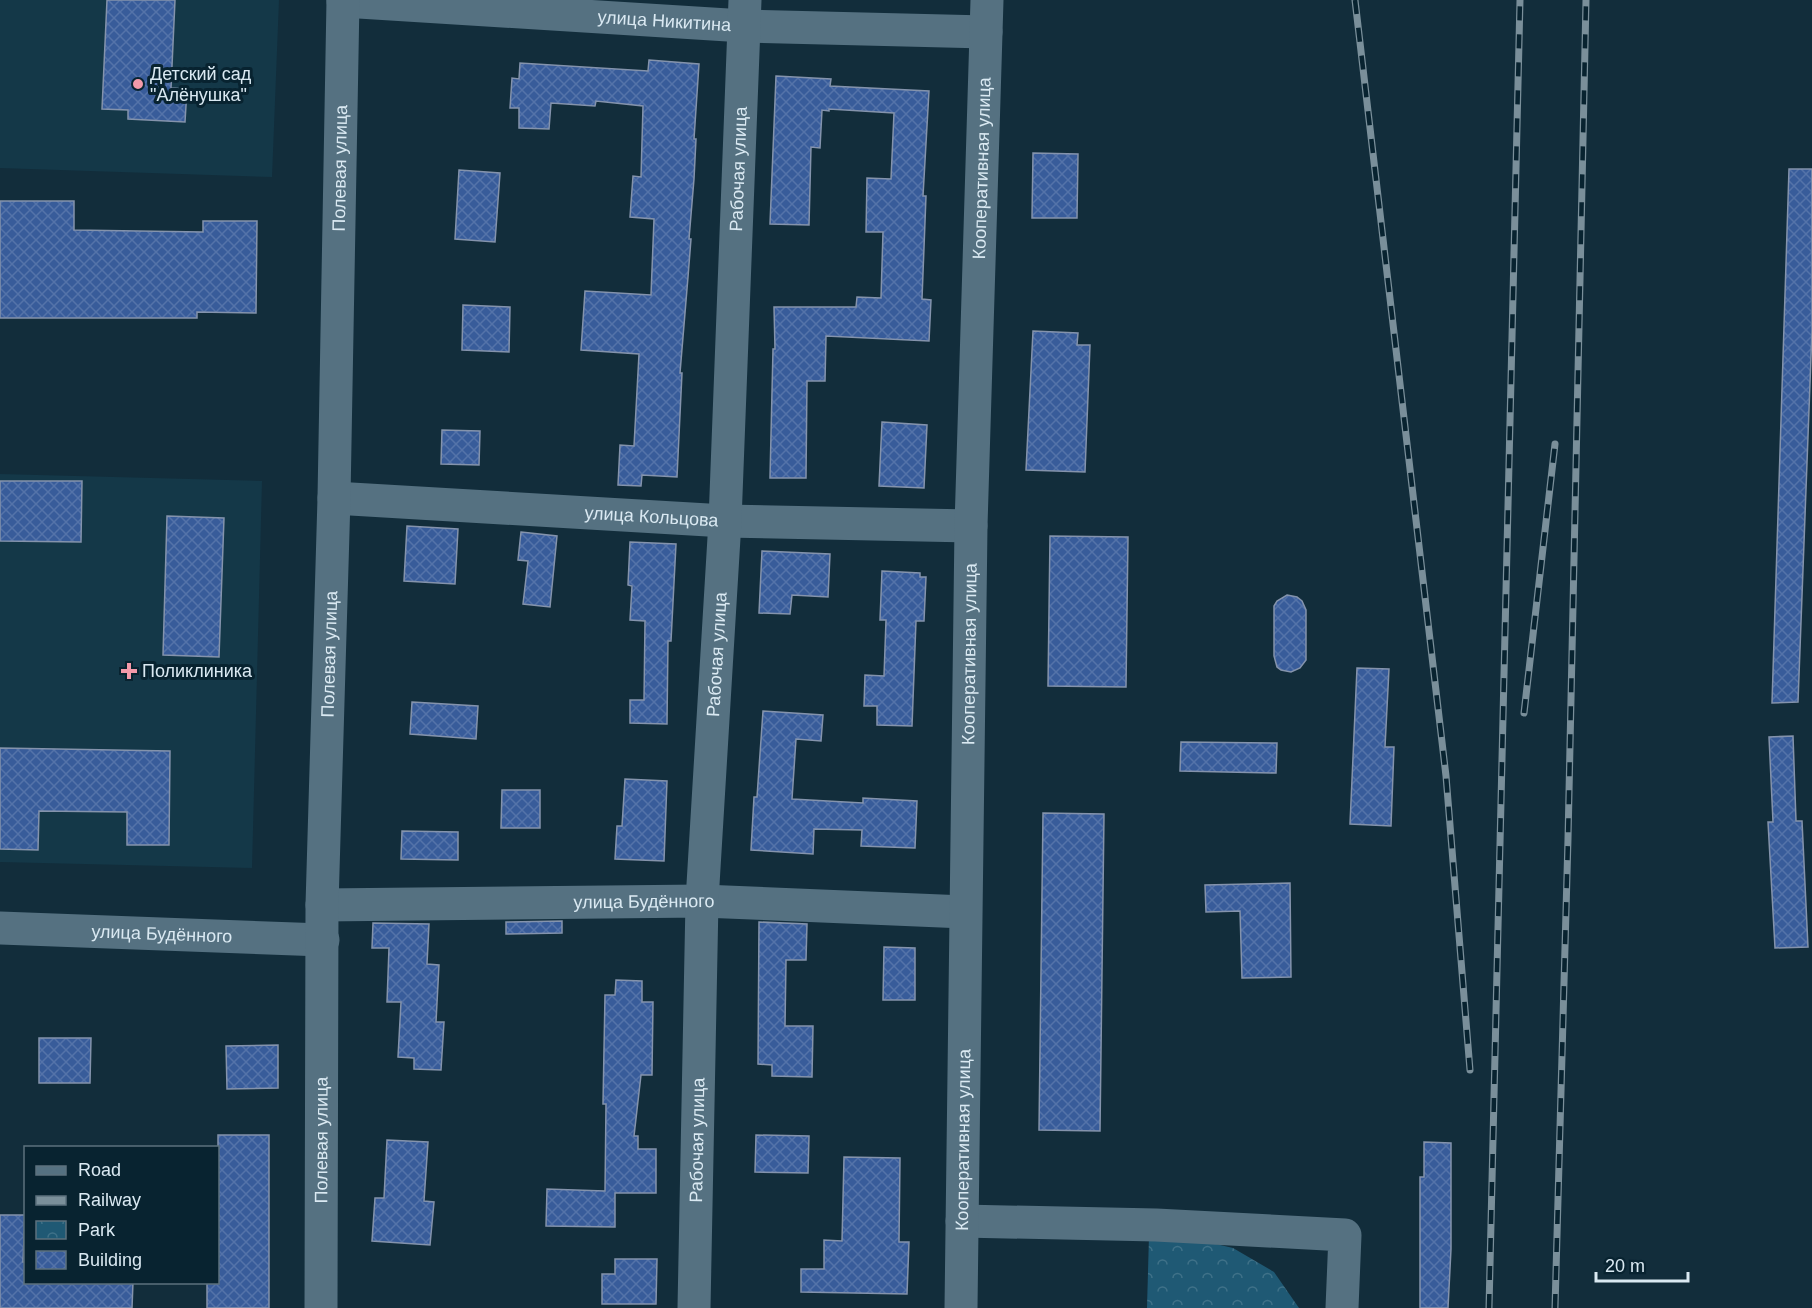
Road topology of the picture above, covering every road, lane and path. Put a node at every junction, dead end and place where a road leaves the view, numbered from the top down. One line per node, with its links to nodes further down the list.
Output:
1 (987, 0): 4 (street, Кооперативная улица)
2 (343, 1): 3 (street, улица Никитина); 5 (street, Полевая улица)
3 (745, 13): 4 (street, улица Никитина); 6 (street, Рабочая улица)
4 (986, 33): 7 (street, Кооперативная улица)
5 (334, 498): 6 (street, улица Кольцова); 9 (street, Полевая улица)
6 (724, 521): 7 (street, улица Кольцова); 8 (street, Рабочая улица)
7 (971, 526): 10 (street, Кооперативная улица)
8 (702, 901): 9 (street, улица Будённого); 10 (street, улица Будённого); 15 (street, Рабочая улица)
9 (322, 905): 12 (street, Полевая улица)
10 (965, 912): 13 (street, Кооперативная улица)
11 (0, 928): 12 (street, улица Будённого)
12 (323, 940): 14 (street, Полевая улица)
13 (962, 1221): 16 (street, Кооперативная улица); 17 (street)
14 (321, 1308)
15 (694, 1308)
16 (961, 1308)
17 (1342, 1308)

